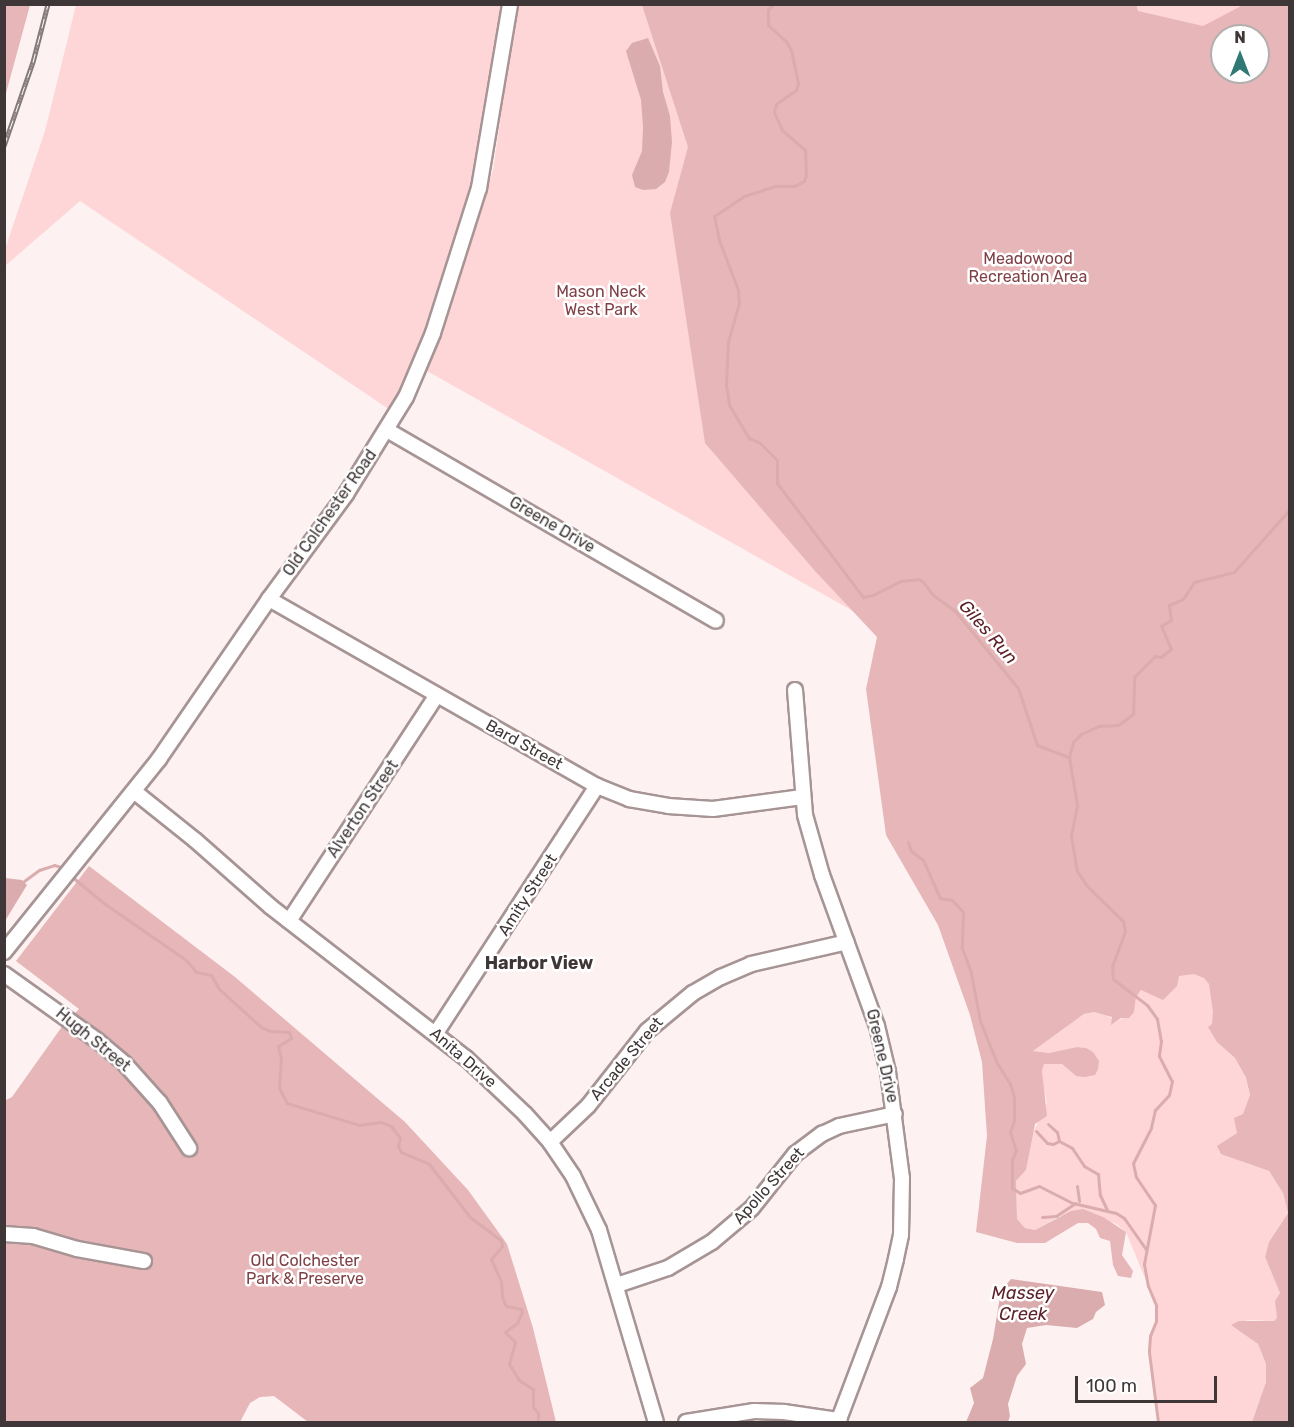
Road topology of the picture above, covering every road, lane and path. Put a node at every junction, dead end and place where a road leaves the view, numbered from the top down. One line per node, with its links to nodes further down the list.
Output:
1 (510, 4): 2 (street, Old Colchester Road)
2 (387, 430): 3 (street, Old Colchester Road); 4 (street, Greene Drive)
3 (269, 599): 6 (street, Bard Street); 8 (street, Old Colchester Road)
4 (716, 621)
5 (795, 690): 9 (street, Greene Drive)
6 (437, 695): 7 (street, Bard Street); 10 (street, Alverton Street)
7 (597, 786): 9 (street, Bard Street); 14 (street, Amity Street)
8 (135, 792): 10 (street, Anita Drive); 12 (street, Old Colchester Road)
9 (802, 797): 11 (street, Greene Drive)
10 (289, 921): 14 (street, Anita Drive)
11 (847, 942): 15 (street, Greene Drive); 16 (street, Arcade Street)
12 (4, 952)
13 (4, 974): 17 (street, Hugh Street)
14 (436, 1033): 16 (street, Anita Drive)
15 (895, 1114): 20 (street, Apollo Street); 21 (street, Greene Drive)
16 (550, 1142): 20 (street, Anita Drive)
17 (189, 1148)
18 (4, 1234): 19 (street)
19 (144, 1262)
20 (616, 1285): 22 (street, Anita Drive)
21 (839, 1421): 23 (street)
22 (656, 1422)
23 (686, 1422)

